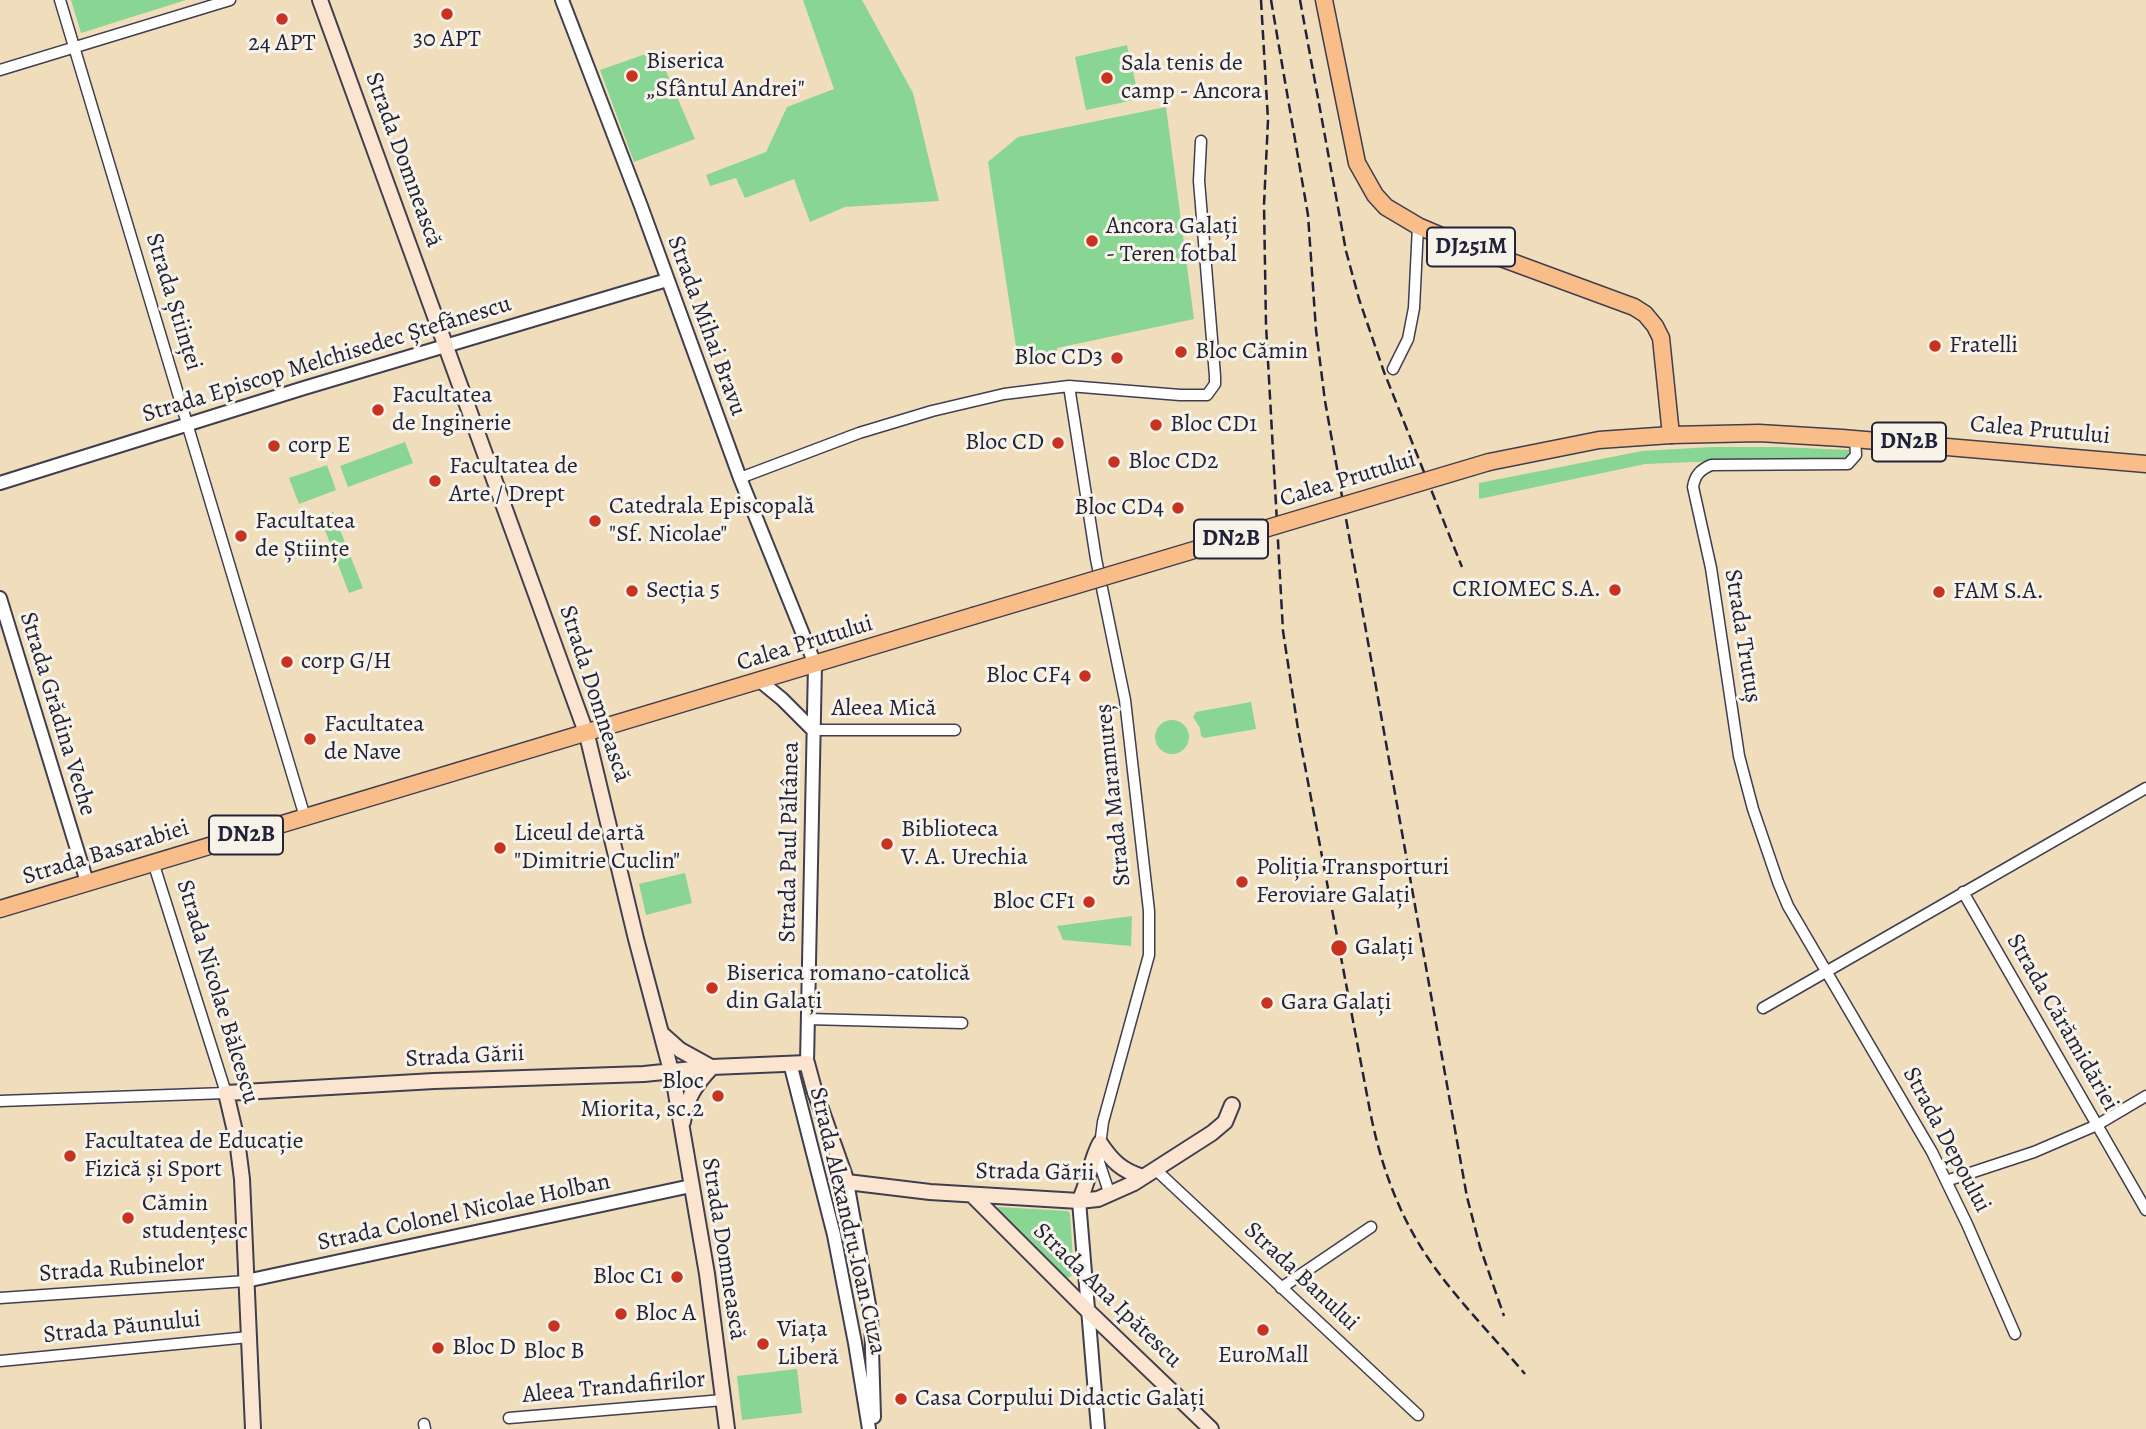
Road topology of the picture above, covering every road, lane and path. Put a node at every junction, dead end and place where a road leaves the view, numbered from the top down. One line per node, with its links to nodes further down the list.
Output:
1 (60, 0): 6 (street, Strada Științei)
2 (230, 0): 6 (street)
3 (320, 0): 11 (main road, Strada Domnească)
4 (562, 0): 10 (street, Strada Mihai Bravu)
5 (1324, 0): 9 (main road, DJ251M)
6 (74, 47): 7 (street); 14 (street, Strada Științei)
7 (0, 70)
8 (1201, 141): 13 (street)
9 (1418, 226): 12 (street); 15 (main road, DJ251M)
10 (667, 280): 11 (street, Strada Episcop Melchisedec Ștefănescu); 18 (street, Strada Mihai Bravu)
11 (446, 345): 14 (street, Strada Episcop Melchisedec Ștefănescu); 25 (main road, Strada Domnească)
12 (1393, 369)
13 (1069, 386): 18 (street); 47 (street, Strada Maramureș)
14 (187, 424): 19 (street, Strada Episcop Melchisedec Ștefănescu); 27 (street, Strada Științei)
15 (1671, 435): 16 (main road, Calea Prutului / DN2B); 21 (main road, Calea Prutului / DN2B, bridge)
16 (1855, 439): 17 (main road, Calea Prutului / DN2B); 32 (street, Strada Trutuș)
17 (2146, 464)
18 (740, 478): 21 (street, Strada Mihai Bravu)
19 (0, 483)
20 (0, 598): 29 (street, Strada Grădina Veche)
21 (815, 664): 22 (main road, Calea Prutului / DN2B); 23 (street, Strada Paul Păltânea)
22 (760, 681): 23 (street); 25 (main road, Calea Prutului / DN2B)
23 (813, 730): 24 (street, Aleea Mică); 34 (street, Strada Paul Păltânea)
24 (955, 730)
25 (587, 733): 27 (main road, Strada Basarabiei / DN2B); 36 (main road, Strada Domnească)
26 (2146, 788): 30 (street)
27 (306, 817): 28 (main road, Strada Basarabiei / DN2B)
28 (153, 862): 29 (main road, Strada Basarabiei / DN2B); 41 (street, Strada Nicolae Bălcescu)
29 (87, 882): 31 (main road, Strada Basarabiei / DN2B)
30 (1963, 892): 32 (street); 45 (street, Strada Cărămidăriei)
31 (0, 909)
32 (1828, 971): 33 (street); 49 (street, Strada Depoului)
33 (1763, 1008)
34 (807, 1019): 35 (street); 38 (street, Strada Paul Păltânea)
35 (962, 1023)
36 (662, 1033): 39 (main road); 40 (main road, Strada Domnească)
37 (790, 1063): 38 (main road, Strada Gării); 39 (main road, Strada Gării); 69 (street, Strada Alexandru Ioan Cuza)
38 (807, 1063): 50 (main road)
39 (712, 1067): 40 (main road, Strada Gării); 46 (main road)
40 (671, 1072): 41 (main road, Strada Gării); 46 (main road, Strada Domnească)
41 (226, 1093): 43 (street, Strada Gării); 57 (main road, Strada Nicolae Bălcescu)
42 (2146, 1096): 45 (street)
43 (0, 1101)
44 (1232, 1105): 48 (main road, Strada Gării)
45 (2097, 1125): 49 (street); 55 (street, Strada Cărămidăriei)
46 (682, 1133): 51 (main road, Strada Domnească)
47 (1100, 1143): 48 (main road); 53 (street, Strada Maramureș); 54 (main road)
48 (1149, 1173): 53 (main road, Strada Gării); 58 (street, Strada Banului)
49 (1946, 1181): 61 (street, Strada Depoului)
50 (847, 1182): 52 (main road, Strada Gării); 69 (street)
51 (691, 1186): 57 (street, Strada Colonel Nicolae Holban); 64 (main road, Strada Domnească)
52 (972, 1195): 54 (main road, Strada Gării); 60 (main road, Strada Ana Ipătescu)
53 (1110, 1195): 54 (main road, Strada Gării)
54 (1079, 1201): 60 (street)
55 (2146, 1210)
56 (1371, 1227): 58 (street)
57 (246, 1282): 59 (street, Strada Rubinelor); 62 (main road, Strada Nicolae Bălcescu)
58 (1281, 1288): 65 (street, Strada Banului)
59 (0, 1298)
60 (1088, 1311): 70 (street); 71 (main road, Strada Ana Ipătescu)
61 (2015, 1335)
62 (249, 1336): 63 (street, Strada Păunului); 67 (main road, Strada Nicolae Bălcescu)
63 (0, 1361)
64 (723, 1400): 66 (street, Aleea Trandafirilor); 68 (main road, Strada Domnească)
65 (1418, 1415)
66 (509, 1418)
67 (253, 1429)
68 (727, 1429)
69 (872, 1429)
70 (1098, 1429)
71 (1211, 1429)

